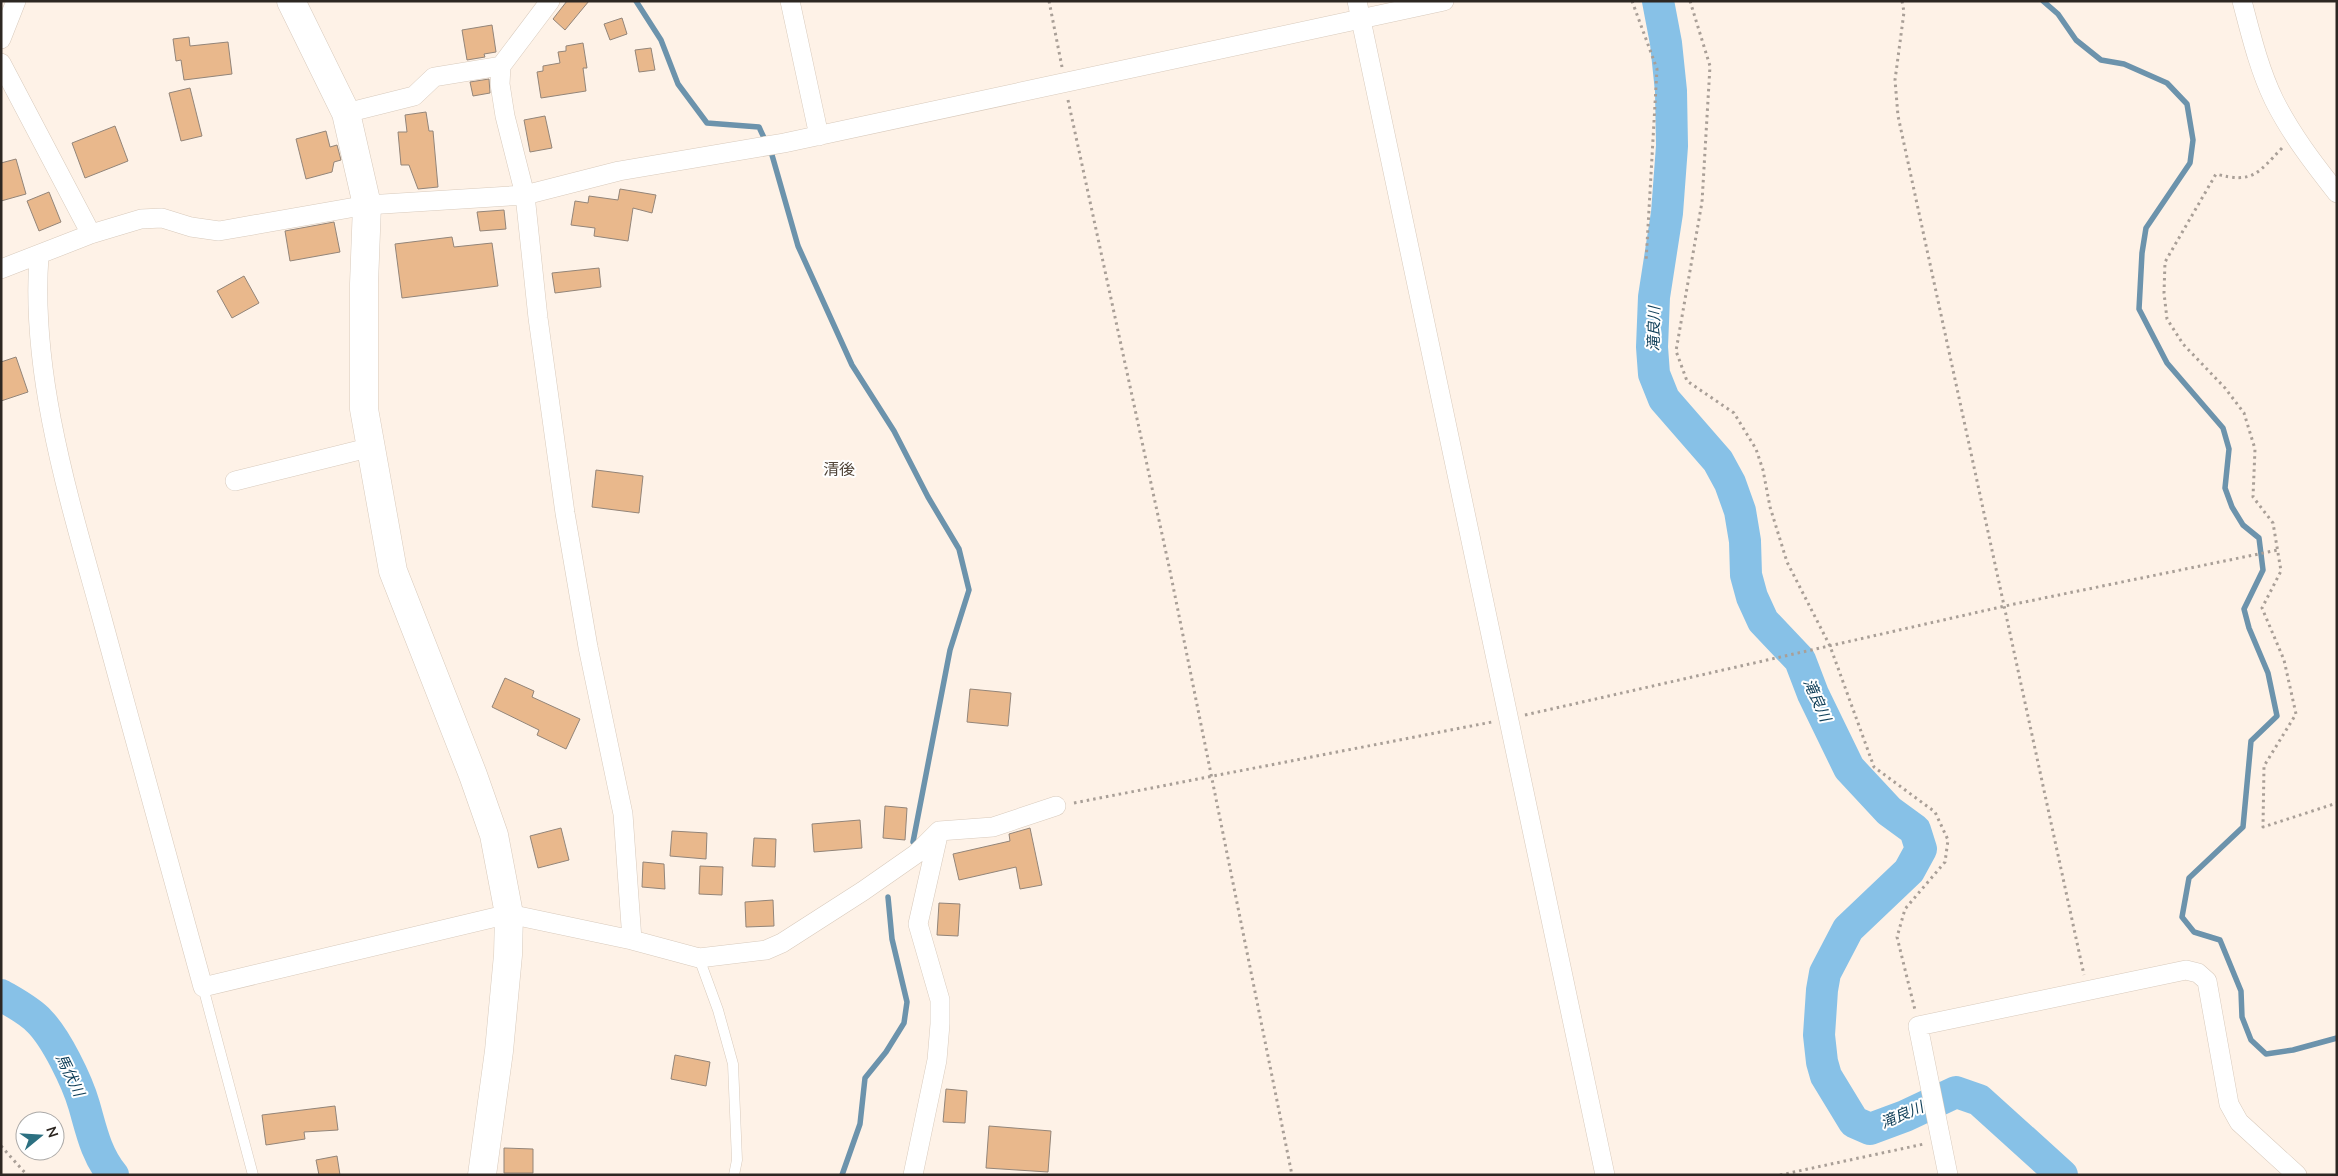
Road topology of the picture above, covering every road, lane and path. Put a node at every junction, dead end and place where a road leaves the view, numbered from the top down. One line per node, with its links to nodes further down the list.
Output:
1 (16, 1): 12 (street)
2 (292, 1): 16 (street)
3 (550, 1): 14 (street)
4 (790, 1): 18 (street)
5 (1049, 1): 15 (path)
6 (1444, 1): 11 (street)
7 (1632, 1): 24 (path)
8 (1690, 1): 30 (path)
9 (1902, 1): 29 (path)
10 (2242, 1): 17 (street)
11 (1359, 10): 15 (street); 31 (street)
12 (1, 39)
13 (1, 63): 22 (street)
14 (501, 66): 16 (street); 20 (street)
15 (1065, 83): 18 (street); 32 (path)
16 (346, 113): 21 (street)
17 (2295, 135): 19 (street); 28 (path)
18 (819, 136): 20 (street)
19 (2337, 193)
20 (525, 195): 21 (street); 37 (street)
21 (367, 205): 22 (street); 26 (street)
22 (91, 234): 23 (street)
23 (39, 256): 25 (street); 39 (street)
24 (1646, 262)
25 (1, 269)
26 (372, 447): 27 (street); 36 (street)
27 (235, 481)
28 (2278, 550): 29 (path); 33 (path)
29 (2005, 606): 30 (path); 40 (path)
30 (1830, 646): 31 (path); 41 (path)
31 (1509, 718): 32 (path); 50 (street)
32 (1210, 776): 34 (path); 49 (path)
33 (2337, 804)
34 (1056, 806): 35 (street)
35 (939, 831): 38 (street); 48 (street)
36 (509, 914): 37 (street); 39 (street); 46 (street)
37 (632, 940): 38 (street)
38 (699, 958): 47 (lane)
39 (203, 987): 45 (lane)
40 (2087, 990): 41 (street); 53 (street)
41 (1918, 1026): 42 (street)
42 (1942, 1140): 51 (path); 52 (street)
43 (1, 1146): 44 (path)
44 (27, 1175)
45 (253, 1175)
46 (482, 1175)
47 (734, 1175)
48 (913, 1175)
49 (1292, 1175)
50 (1605, 1175)
51 (1780, 1175)
52 (1948, 1175)
53 (2297, 1175)

